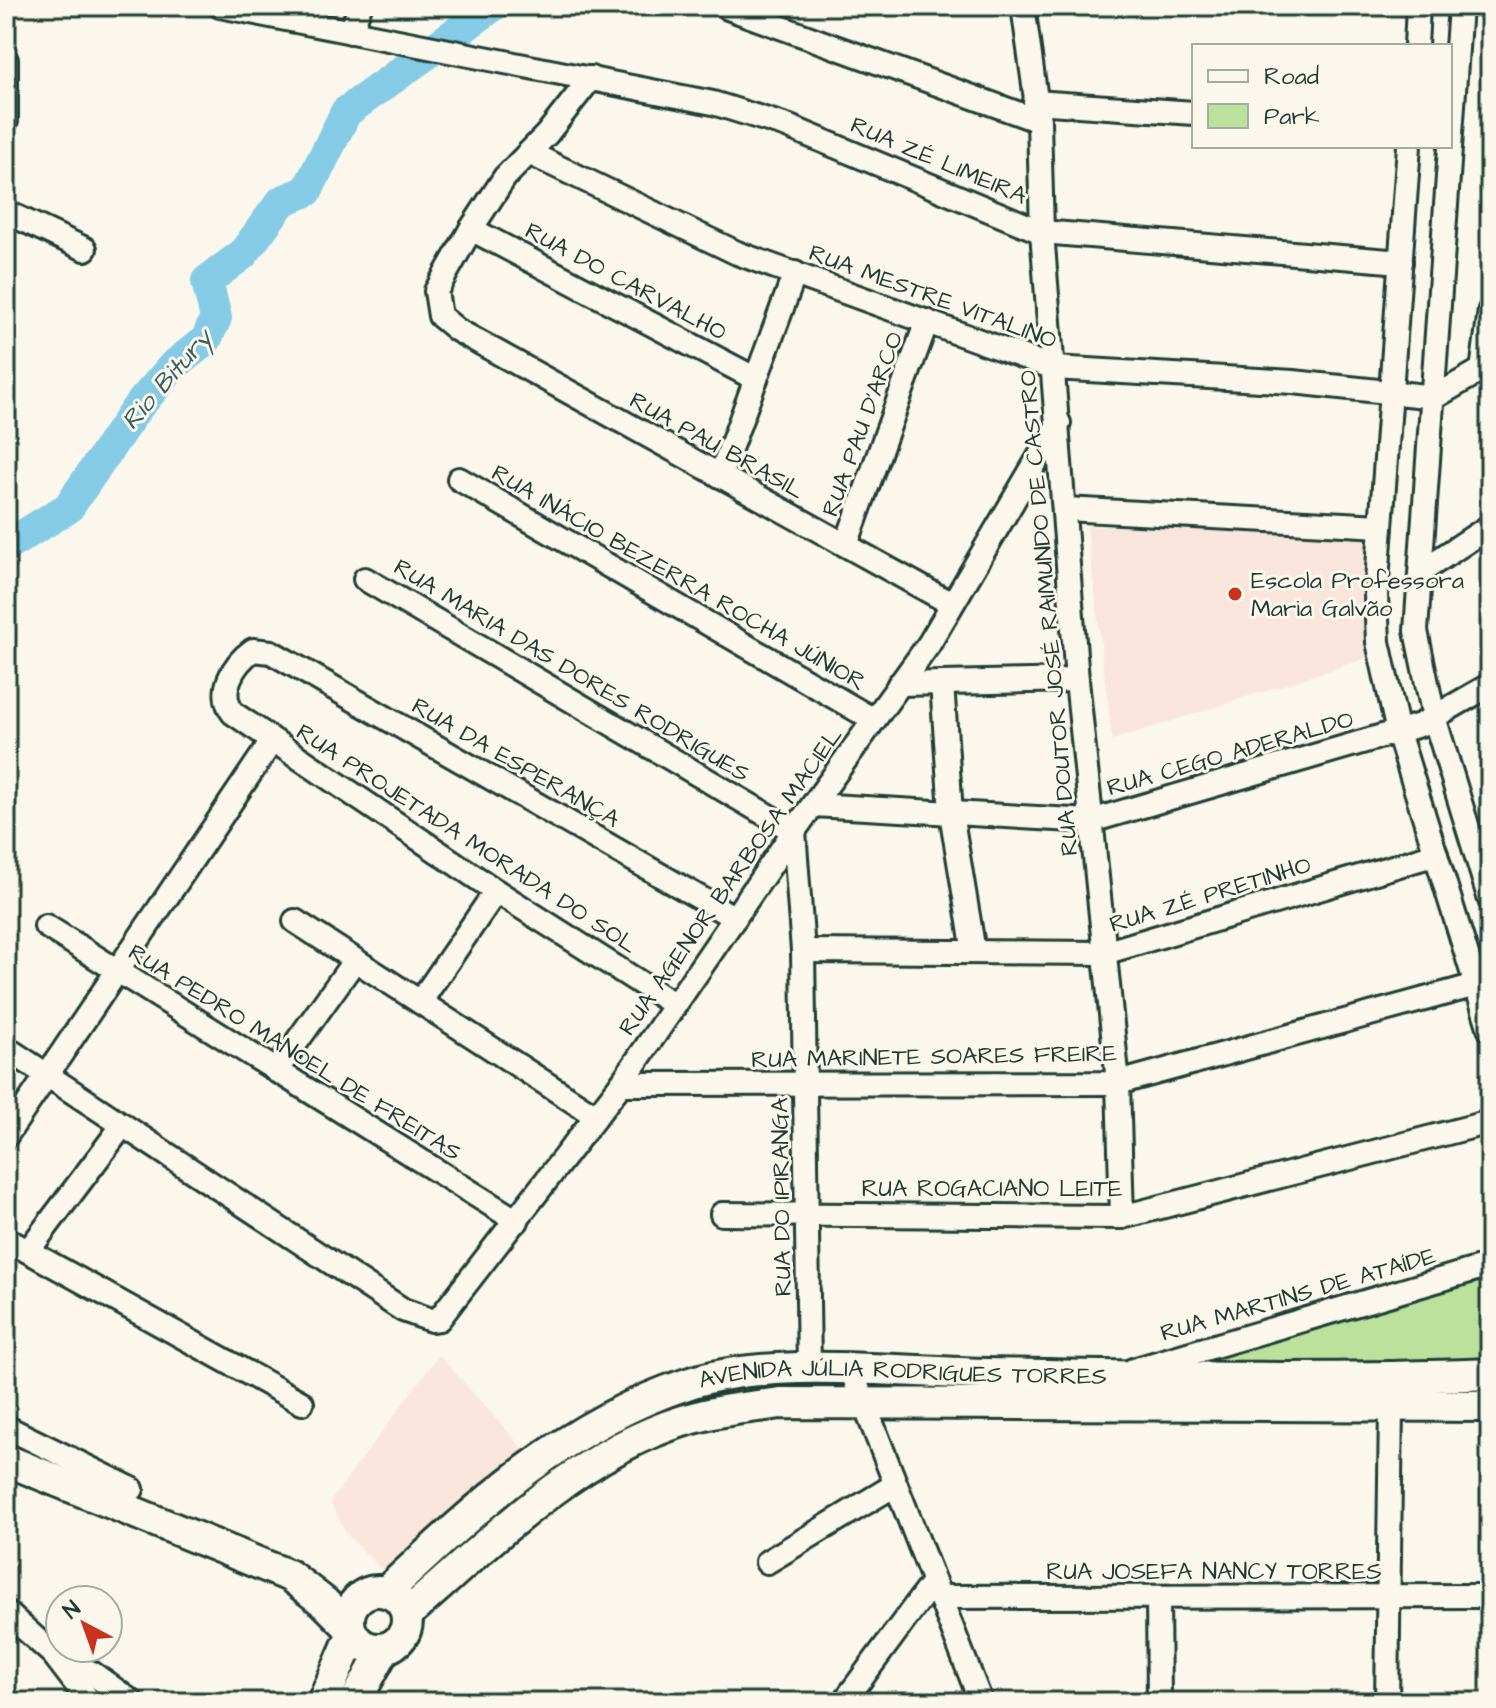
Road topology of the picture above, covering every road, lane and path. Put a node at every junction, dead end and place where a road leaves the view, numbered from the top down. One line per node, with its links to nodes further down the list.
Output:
1 (220, 6): 7 (street, RUA ZÉ LIMEIRA)
2 (360, 6): 7 (street)
3 (1023, 6): 11 (street, RUA DOUTOR JOSÉ RAIMUNDO DE CASTRO)
4 (1418, 6): 8 (street)
5 (1460, 6): 13 (street)
6 (728, 8): 11 (street)
7 (351, 32): 10 (street, RUA ZÉ LIMEIRA)
8 (1416, 44)
9 (6, 60): 14 (street)
10 (591, 78): 17 (street); 20 (street, RUA ZÉ LIMEIRA)
11 (1037, 111): 12 (street); 20 (street, RUA DOUTOR JOSÉ RAIMUNDO DE CASTRO)
12 (1192, 113)
13 (1452, 116)
14 (6, 121)
15 (1409, 148): 22 (street)
16 (1450, 148): 30 (street)
17 (529, 153): 19 (street); 23 (street, RUA MESTRE VITALINO)
18 (6, 212): 21 (street)
19 (471, 229): 28 (street, RUA DO CARVALHO); 32 (street, RUA PAU BRASIL)
20 (1042, 232): 22 (street, RUA ZÉ LIMEIRA); 26 (street, RUA DOUTOR JOSÉ RAIMUNDO DE CASTRO)
21 (85, 249)
22 (1401, 262): 29 (street)
23 (795, 273): 25 (street, RUA MESTRE VITALINO); 28 (street)
24 (1490, 310): 27 (street)
25 (927, 321): 26 (street, RUA MESTRE VITALINO); 37 (street, RUA PAU D'ARCO)
26 (1054, 368): 29 (street, RUA MESTRE VITALINO); 31 (street, RUA DOUTOR JOSÉ RAIMUNDO DE CASTRO)
27 (1486, 368): 30 (street)
28 (756, 379): 32 (street)
29 (1393, 392): 30 (street, RUA MESTRE VITALINO); 35 (street)
30 (1435, 397): 38 (street)
31 (1059, 423): 34 (street, RUA DOUTOR JOSÉ RAIMUNDO DE CASTRO); 40 (street, RUA AGENOR BARBOSA MACIEL)
32 (720, 476): 37 (street, RUA PAU BRASIL)
33 (459, 479): 46 (street, RUA INÁCIO BEZERRA ROCHA JÚNIOR)
34 (1065, 509): 35 (street); 41 (street, RUA DOUTOR JOSÉ RAIMUNDO DE CASTRO)
35 (1381, 526): 48 (street)
36 (1490, 526): 38 (street)
37 (846, 545): 40 (street, RUA PAU BRASIL)
38 (1422, 571): 47 (street)
39 (365, 579): 53 (street, RUA MARIA DAS DORES RODRIGUES)
40 (952, 604): 43 (street, RUA AGENOR BARBOSA MACIEL)
41 (1077, 680): 42 (street); 52 (street, RUA DOUTOR JOSÉ RAIMUNDO DE CASTRO)
42 (942, 683): 43 (street); 51 (street)
43 (899, 684): 46 (street, RUA AGENOR BARBOSA MACIEL)
44 (1490, 685): 47 (street, RUA CEGO ADERALDO)
45 (233, 713): 49 (street, RUA PROJETADA MORADA DO SOL); 57 (street, RUA DA ESPERANÇA)
46 (874, 720): 50 (street, RUA AGENOR BARBOSA MACIEL)
47 (1427, 721): 48 (street, RUA CEGO ADERALDO); 56 (street)
48 (1398, 732): 52 (street, RUA CEGO ADERALDO); 54 (street)
49 (272, 741): 55 (street, RUA PROJETADA MORADA DO SOL); 64 (street)
50 (813, 805): 51 (street, RUA CEGO ADERALDO); 53 (street, RUA AGENOR BARBOSA MACIEL)
51 (951, 813): 52 (street, RUA CEGO ADERALDO); 61 (street)
52 (1091, 821): 62 (street, RUA DOUTOR JOSÉ RAIMUNDO DE CASTRO)
53 (794, 831): 57 (street, RUA AGENOR BARBOSA MACIEL); 60 (street, RUA DO IPIRANGA)
54 (1436, 854): 62 (street, RUA ZÉ PRETINHO); 65 (street)
55 (496, 891): 66 (street); 67 (street, RUA PROJETADA MORADA DO SOL)
56 (1490, 900)
57 (735, 918): 67 (street, RUA AGENOR BARBOSA MACIEL)
58 (295, 921): 63 (street)
59 (46, 926): 64 (street, RUA PEDRO MANOEL DE FREITAS)
60 (803, 951): 61 (street, RUA ZÉ PRETINHO); 74 (street, RUA DO IPIRANGA)
61 (974, 952): 62 (street, RUA ZÉ PRETINHO)
62 (1104, 953): 72 (street, RUA DOUTOR JOSÉ RAIMUNDO DE CASTRO)
63 (355, 960): 66 (street); 70 (street)
64 (116, 972): 70 (street, RUA PEDRO MANOEL DE FREITAS); 71 (street)
65 (1476, 985): 68 (street); 72 (street, RUA MARINETE SOARES FREIRE)
66 (420, 1002): 75 (street)
67 (675, 1005): 73 (street, RUA AGENOR BARBOSA MACIEL)
68 (1490, 1030)
69 (6, 1048): 71 (street)
70 (276, 1071): 82 (street, RUA PEDRO MANOEL DE FREITAS)
71 (49, 1076): 77 (street); 78 (street)
72 (1118, 1083): 74 (street, RUA MARINETE SOARES FREIRE); 81 (street, RUA DOUTOR JOSÉ RAIMUNDO DE CASTRO)
73 (621, 1084): 74 (street, RUA MARINETE SOARES FREIRE); 75 (street, RUA AGENOR BARBOSA MACIEL)
74 (805, 1084): 80 (street, RUA DO IPIRANGA)
75 (596, 1116): 82 (street, RUA AGENOR BARBOSA MACIEL)
76 (1490, 1122): 81 (street, RUA ROGACIANO LEITE)
77 (123, 1125): 82 (street, RUA AGENOR BARBOSA MACIEL); 84 (street)
78 (6, 1136)
79 (722, 1214): 80 (street, RUA ROGACIANO LEITE)
80 (807, 1215): 81 (street, RUA ROGACIANO LEITE); 87 (street, RUA DO IPIRANGA)
81 (1122, 1217)
82 (517, 1221)
83 (6, 1239): 84 (street)
84 (28, 1251): 92 (street)
85 (1490, 1265): 89 (street, RUA MARTINS DE ATAÍDE)
86 (776, 1369): 87 (main road, AVENIDA JÚLIA RODRIGUES TORRES); 93 (main road); 98 (main road, AVENIDA JÚLIA RODRIGUES TORRES)
87 (809, 1369): 88 (main road, AVENIDA JÚLIA RODRIGUES TORRES)
88 (851, 1370): 91 (main road, AVENIDA JÚLIA RODRIGUES TORRES); 94 (street)
89 (1120, 1374): 90 (main road, AVENIDA JÚLIA RODRIGUES TORRES); 91 (main road, AVENIDA JÚLIA RODRIGUES TORRES)
90 (1490, 1374)
91 (1072, 1390): 94 (main road, AVENIDA JÚLIA RODRIGUES TORRES); 95 (main road, AVENIDA JÚLIA RODRIGUES TORRES)
92 (302, 1403)
93 (780, 1403): 94 (main road, AVENIDA JÚLIA RODRIGUES TORRES); 100 (main road, AVENIDA JÚLIA RODRIGUES TORRES)
94 (866, 1404): 101 (street)
95 (1391, 1406): 96 (main road, AVENIDA JÚLIA RODRIGUES TORRES); 107 (street)
96 (1490, 1406)
97 (6, 1427): 102 (street)
98 (546, 1452): 100 (main road); 106 (main road, AVENIDA JÚLIA RODRIGUES TORRES)
99 (6, 1460): 104 (main road)
100 (566, 1479): 111 (main road, AVENIDA JÚLIA RODRIGUES TORRES)
101 (895, 1485): 103 (street); 105 (street)
102 (132, 1489)
103 (767, 1562)
104 (290, 1576): 106 (main road); 112 (main road)
105 (936, 1590): 109 (street, RUA JOSEFA NANCY TORRES); 121 (street); 122 (street)
106 (379, 1591): 111 (main road); 112 (main road)
107 (1389, 1596): 108 (street, RUA JOSEFA NANCY TORRES); 109 (street, RUA JOSEFA NANCY TORRES); 124 (street)
108 (1490, 1596)
109 (1158, 1597): 123 (street)
110 (6, 1612): 113 (street)
111 (407, 1614): 114 (main road)
112 (350, 1631): 114 (main road); 119 (main road)
113 (44, 1646)
114 (384, 1649): 120 (main road)
115 (61, 1664): 117 (street)
116 (74, 1664): 118 (street)
117 (90, 1702)
118 (132, 1702)
119 (323, 1702)
120 (355, 1702)
121 (844, 1702)
122 (981, 1702)
123 (1159, 1702)
124 (1387, 1702)

